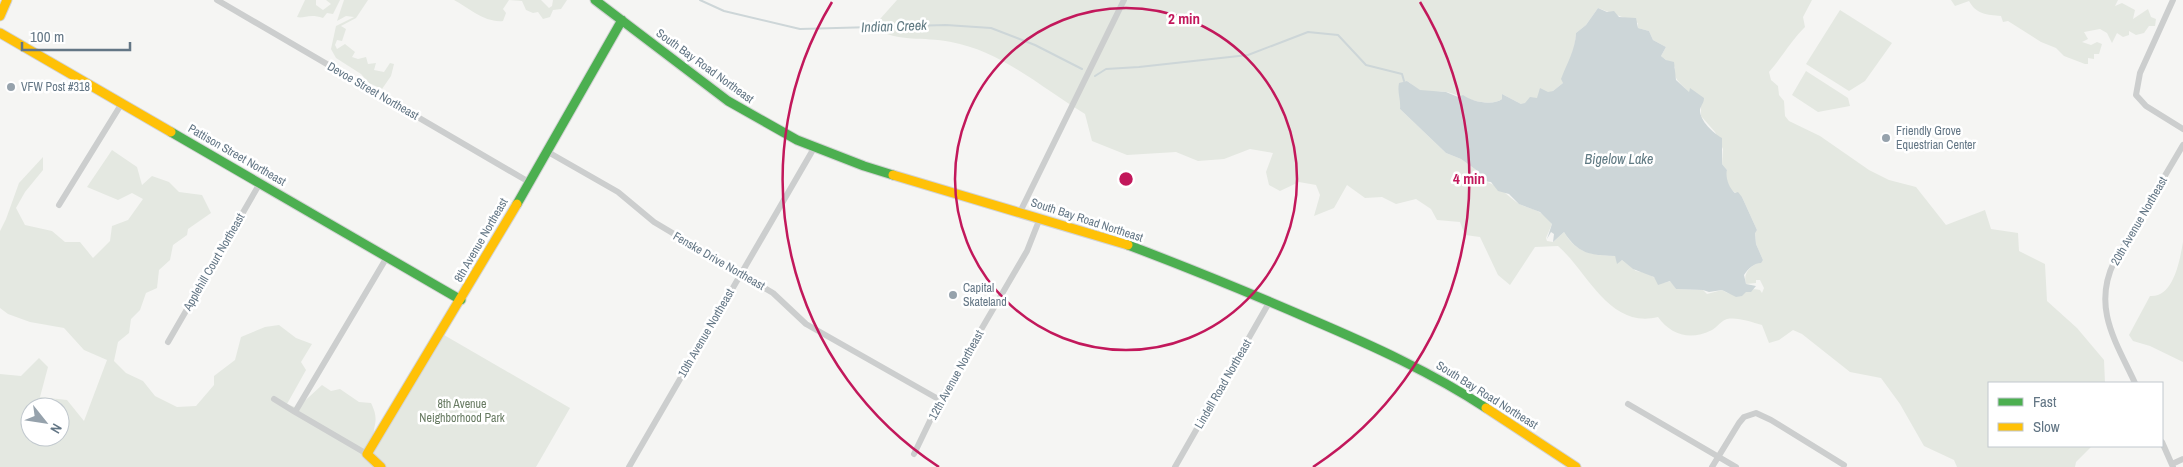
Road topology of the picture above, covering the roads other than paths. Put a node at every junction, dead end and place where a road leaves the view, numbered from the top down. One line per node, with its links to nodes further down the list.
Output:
1 (8, 0): 6 (street)
2 (217, 0): 14 (street, Devoe Street Northeast)
3 (595, 0): 7 (street, South Bay Road Northeast)
4 (1124, 0): 17 (street)
5 (2173, 0): 10 (street)
6 (0, 16)
7 (622, 20): 12 (street, South Bay Road Northeast); 13 (street, 8th Avenue Northeast)
8 (0, 33): 9 (street, Pattison Street Northeast)
9 (122, 103): 15 (street, Pattison Street Northeast); 16 (street)
10 (2183, 128)
11 (2183, 145): 24 (street, 20th Avenue Northeast)
12 (814, 148): 17 (street, South Bay Road Northeast); 20 (street, 10th Avenue Northeast)
13 (548, 152): 14 (street, 8th Avenue Northeast); 20 (street, Fenske Drive Northeast)
14 (529, 182): 21 (street, 8th Avenue Northeast)
15 (260, 183): 19 (street, Pattison Street Northeast); 23 (street, Applehill Court Northeast)
16 (59, 205)
17 (1020, 212): 18 (street, South Bay Road Northeast)
18 (1040, 218): 22 (street, South Bay Road Northeast); 26 (street, 12th Avenue Northeast)
19 (387, 257): 21 (street, Pattison Street Northeast); 28 (street)
20 (741, 273): 26 (street, Fenske Drive Northeast); 37 (street, 10th Avenue Northeast)
21 (461, 300): 30 (street, 8th Avenue Northeast)
22 (1270, 301): 38 (street, Lindell Road Northeast); 39 (street, South Bay Road Northeast)
23 (168, 342)
24 (2135, 382)
25 (274, 399): 28 (street)
26 (940, 400): 31 (street, 12th Avenue Northeast)
27 (1628, 404): 32 (street)
28 (295, 412): 30 (street)
29 (2163, 444): 35 (street)
30 (367, 454): 36 (street)
31 (914, 454)
32 (1718, 457): 34 (street); 40 (street); 41 (street)
33 (2183, 459): 35 (street)
34 (1844, 465)
35 (2172, 465)
36 (381, 467)
37 (629, 467)
38 (1175, 467)
39 (1576, 467)
40 (1712, 467)
41 (1736, 467)

